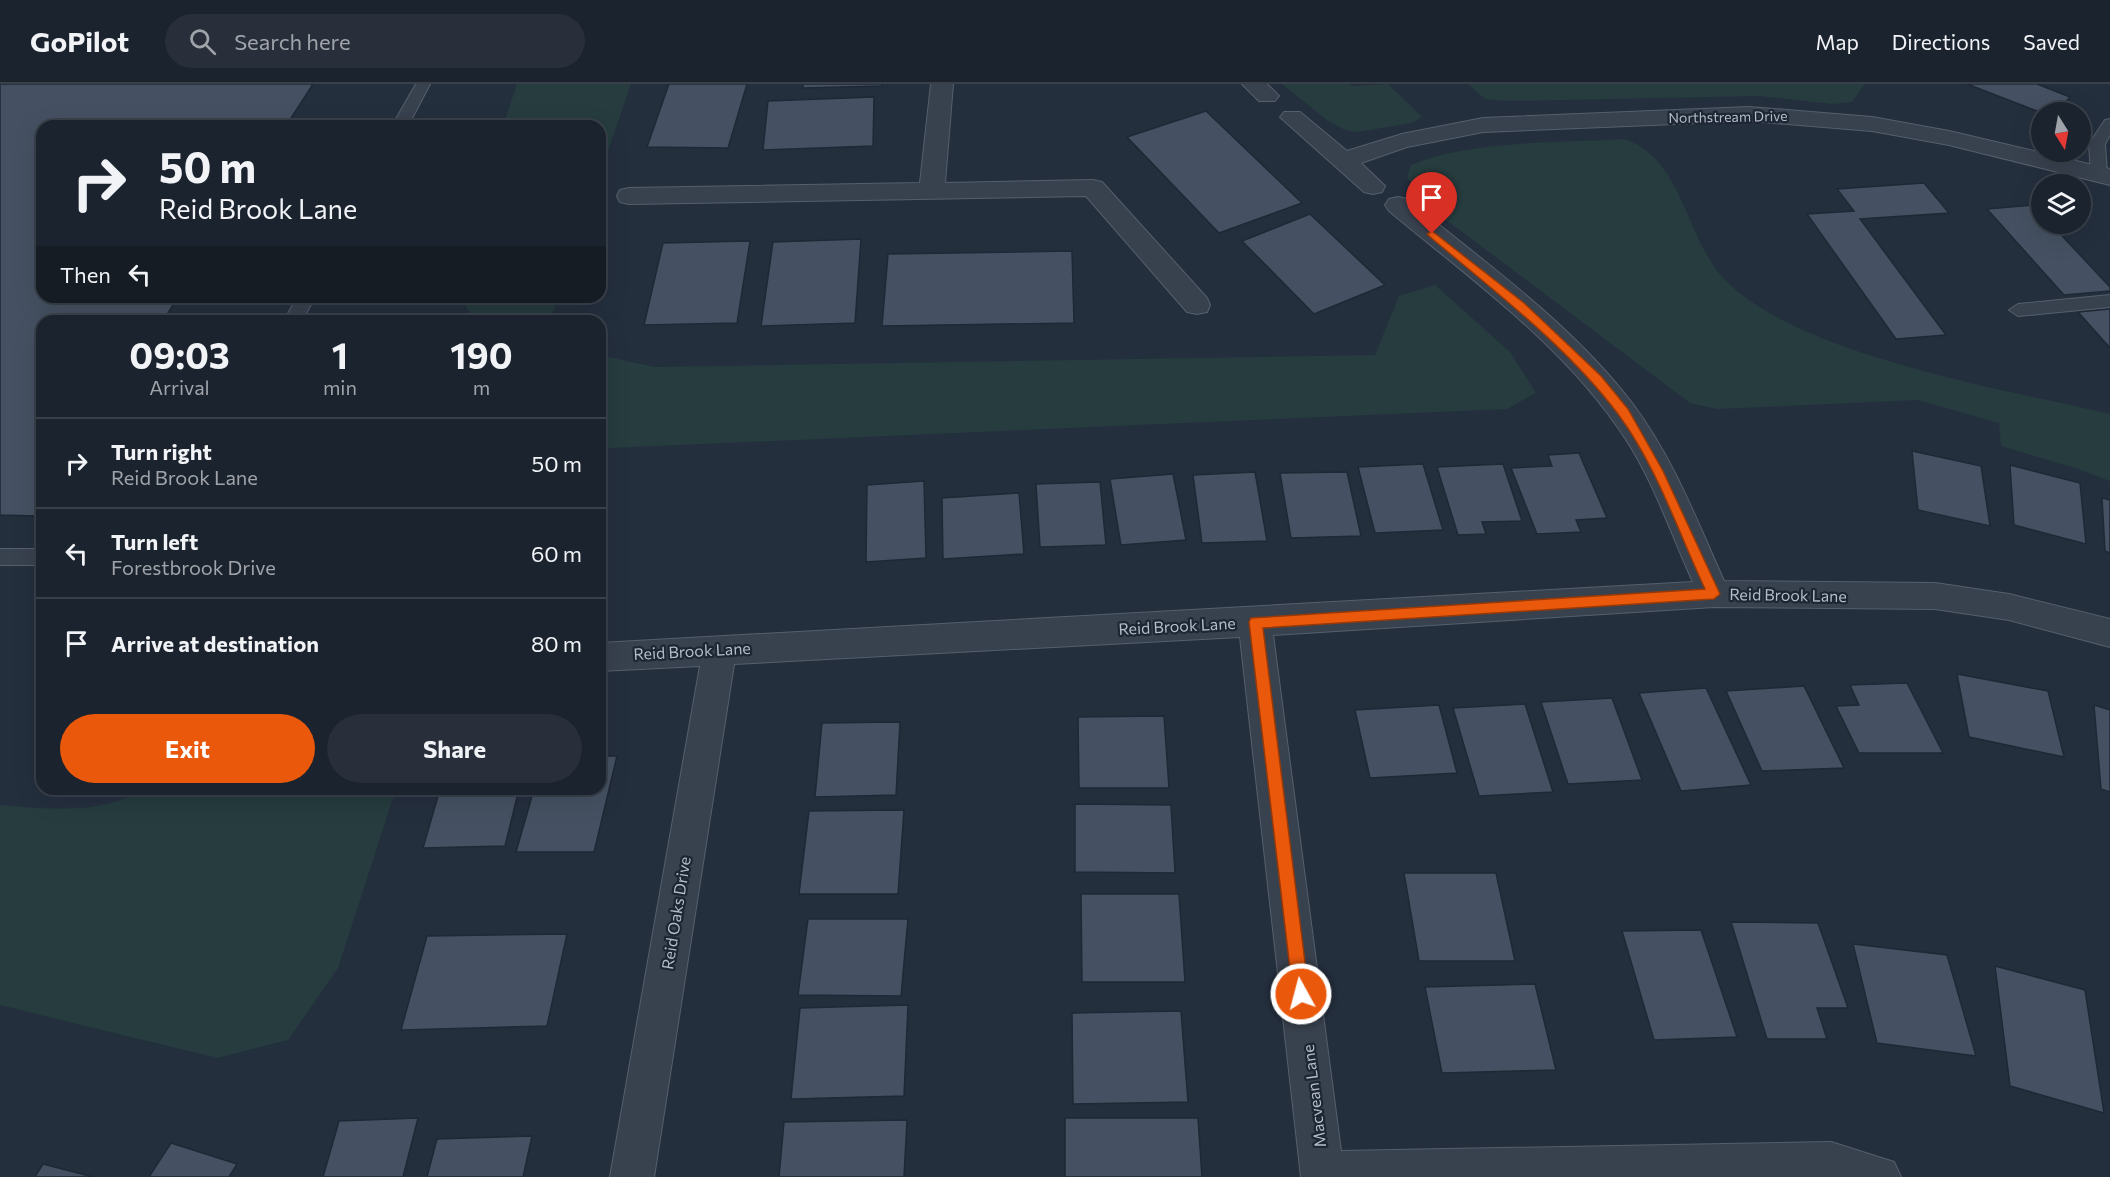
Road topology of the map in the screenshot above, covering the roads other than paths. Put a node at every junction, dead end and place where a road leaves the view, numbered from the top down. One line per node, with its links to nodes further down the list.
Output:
1 (423, 84): 4 (lane)
2 (942, 84): 9 (street)
3 (1292, 117): 6 (street)
4 (403, 120)
5 (2110, 123): 7 (lane)
6 (1345, 160): 7 (street, Northstream Drive); 8 (street)
7 (2104, 176)
8 (1373, 186)
9 (932, 191): 10 (street); 13 (street)
10 (629, 196)
11 (1398, 205): 17 (street)
12 (2110, 301): 14 (lane)
13 (1197, 304)
14 (2018, 310)
15 (0, 557): 16 (lane)
16 (36, 557)
17 (1714, 594): 18 (street, Reid Brook Lane); 19 (street, Reid Brook Lane)
18 (1256, 622): 20 (street, Reid Brook Lane); 22 (street, Macvean Lane)
19 (2110, 633)
20 (720, 649): 21 (street, Reid Brook Lane); 23 (street, Reid Oaks Drive)
21 (606, 657)
22 (1323, 1175): 24 (street)
23 (632, 1177)
24 (1880, 1177)

